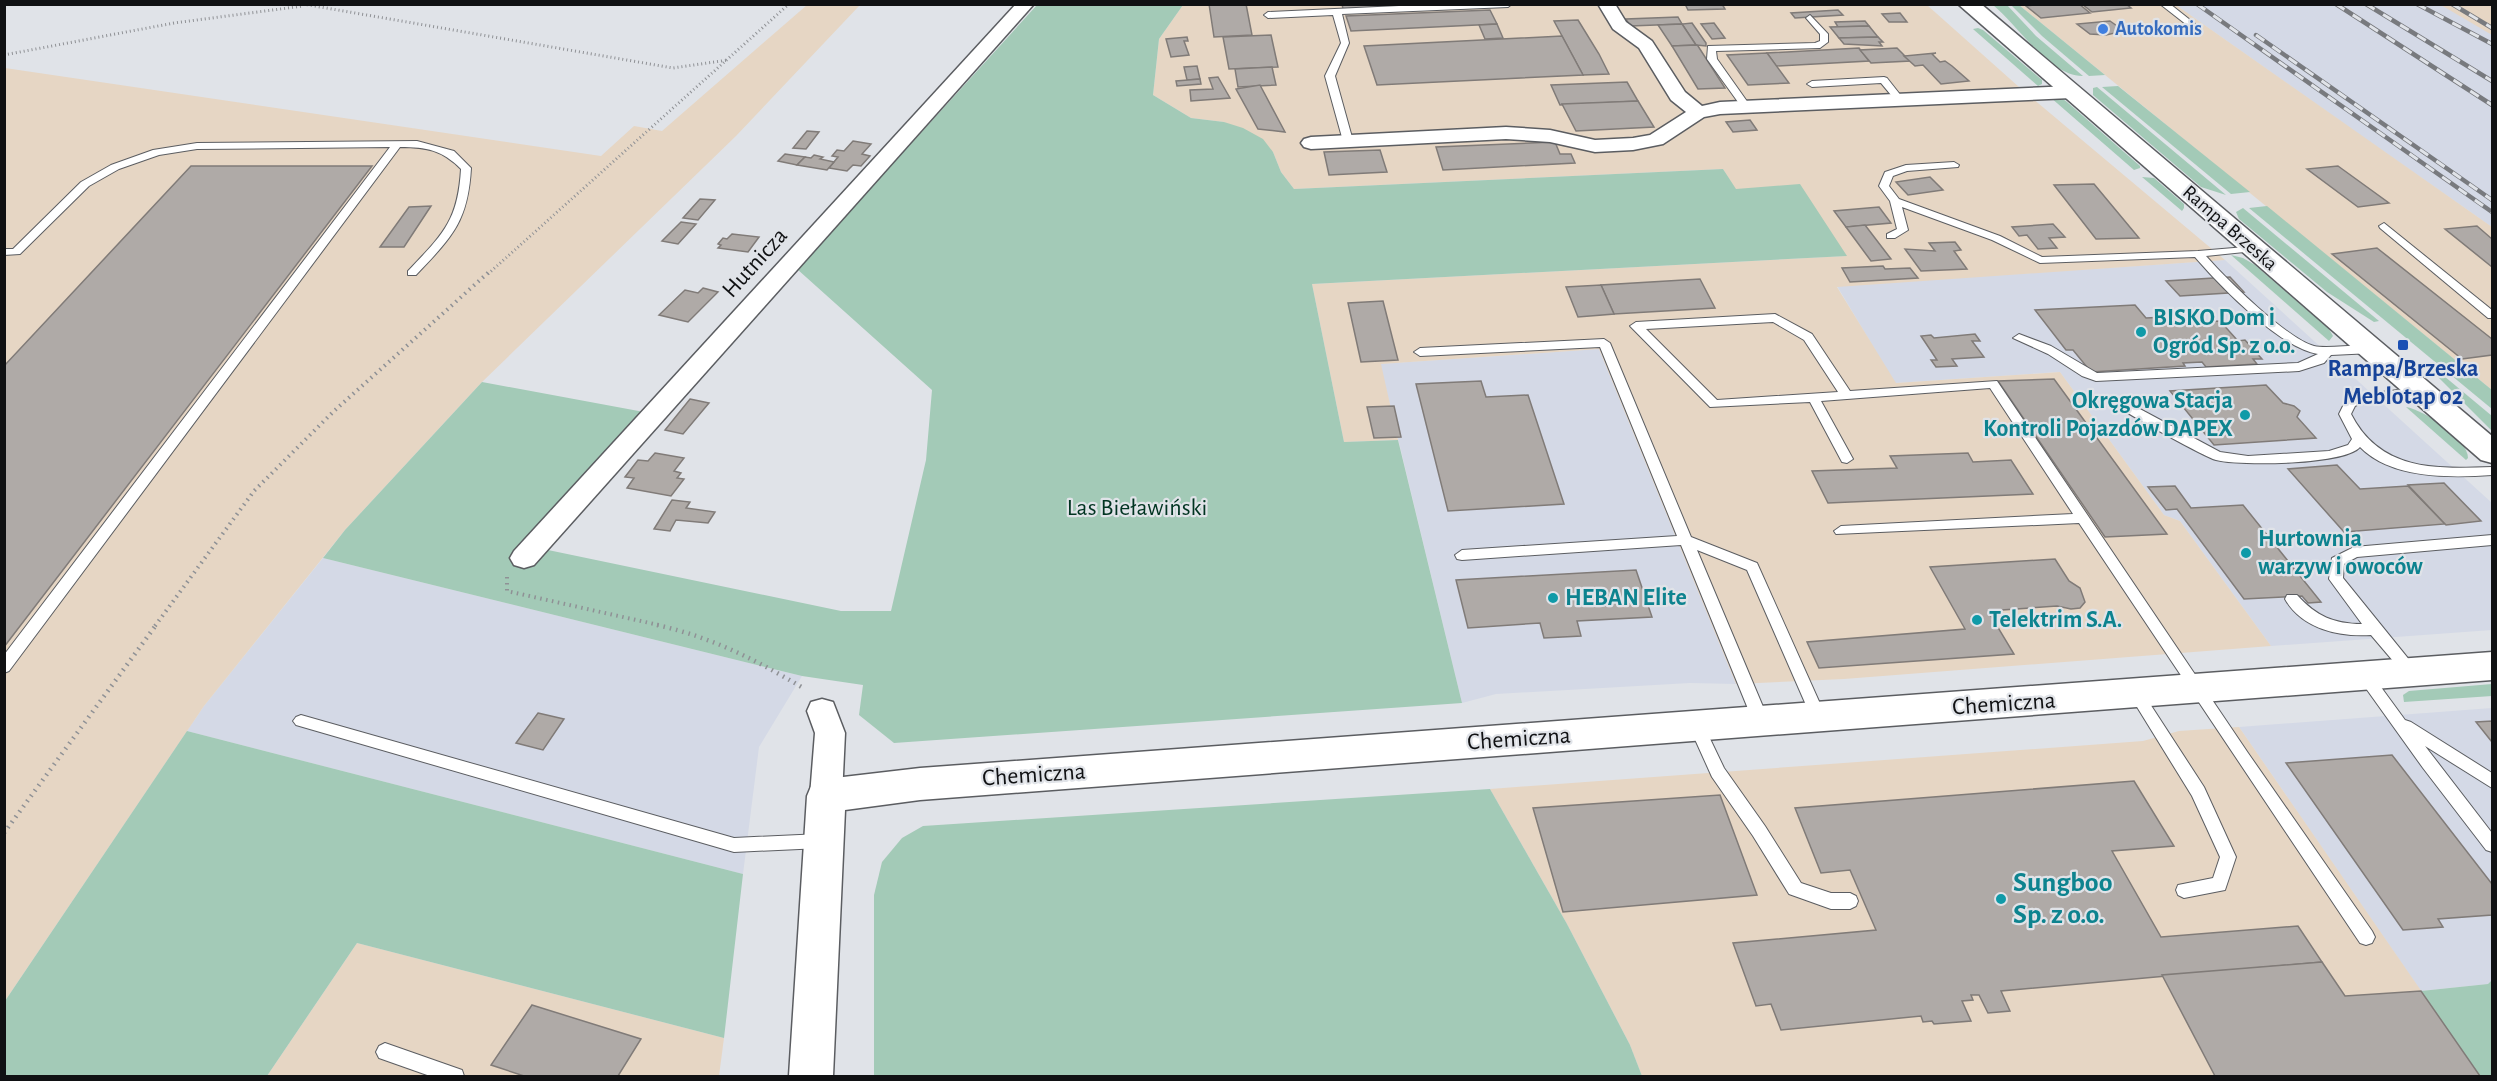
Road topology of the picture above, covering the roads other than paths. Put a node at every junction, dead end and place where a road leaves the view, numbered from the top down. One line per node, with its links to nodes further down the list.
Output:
1 (1026, 4): 45 (street, Hutnicza)
2 (1508, 4): 6 (lane)
3 (1606, 4): 14 (street)
4 (1968, 4): 11 (main road, Rampa Brzeska)
5 (2164, 4): 9 (lane)
6 (1337, 12): 7 (lane); 15 (lane)
7 (1268, 15)
8 (1810, 18): 13 (lane)
9 (2195, 27)
10 (1812, 84): 12 (lane)
11 (2071, 92): 12 (street); 22 (main road, Rampa Brzeska)
12 (1899, 99): 13 (street)
13 (1746, 107): 14 (street)
14 (1698, 112): 15 (street)
15 (1348, 141): 16 (street)
16 (1311, 143)
17 (397, 144): 23 (lane); 26 (lane); 49 (lane)
18 (1954, 165): 19 (lane)
19 (1895, 201): 21 (lane); 24 (lane)
20 (2384, 225): 27 (lane)
21 (1891, 236)
22 (2254, 248): 24 (lane); 29 (main road, Rampa Brzeska)
23 (10, 252): 25 (lane)
24 (2198, 254): 31 (lane)
25 (4, 263)
26 (412, 273)
27 (2493, 315)
28 (2019, 338): 31 (lane)
29 (2372, 349): 31 (lane); 32 (main road, Rampa Brzeska)
30 (1420, 352): 42 (lane)
31 (2327, 352)
32 (2421, 391): 36 (lane); 37 (main road, Rampa Brzeska)
33 (1846, 395): 34 (lane); 34 (lane); 40 (lane)
34 (1813, 397): 38 (lane)
35 (2121, 404): 36 (lane)
36 (2359, 439): 39 (lane)
37 (2493, 452)
38 (1846, 459)
39 (2493, 471)
40 (2082, 518): 41 (lane); 52 (lane)
41 (1841, 531)
42 (1686, 540): 44 (lane); 55 (lane); 57 (lane)
43 (2493, 540): 47 (lane)
44 (1462, 555)
45 (524, 558)
46 (2292, 599): 47 (lane)
47 (2375, 629): 50 (lane)
48 (2493, 666): 50 (main road, Chemiczna)
49 (4, 667)
50 (2411, 672): 51 (main road, Chemiczna)
51 (2365, 676): 52 (main road, Chemiczna); 58 (lane)
52 (2198, 689): 53 (main road, Chemiczna); 66 (lane)
53 (2136, 694): 55 (main road, Chemiczna); 64 (lane)
54 (822, 711): 61 (street)
55 (1818, 717): 57 (main road, Chemiczna)
56 (301, 721): 62 (lane)
57 (1761, 722): 59 (main road, Chemiczna)
58 (2400, 722): 60 (lane); 63 (lane)
59 (1697, 726): 61 (main road, Chemiczna); 65 (lane)
60 (2493, 780)
61 (826, 796): 62 (main road)
62 (823, 841): 69 (main road)
63 (2493, 845)
64 (2184, 890)
65 (1850, 901)
66 (2366, 937)
67 (385, 1052): 68 (lane)
68 (455, 1077)
69 (812, 1077)

